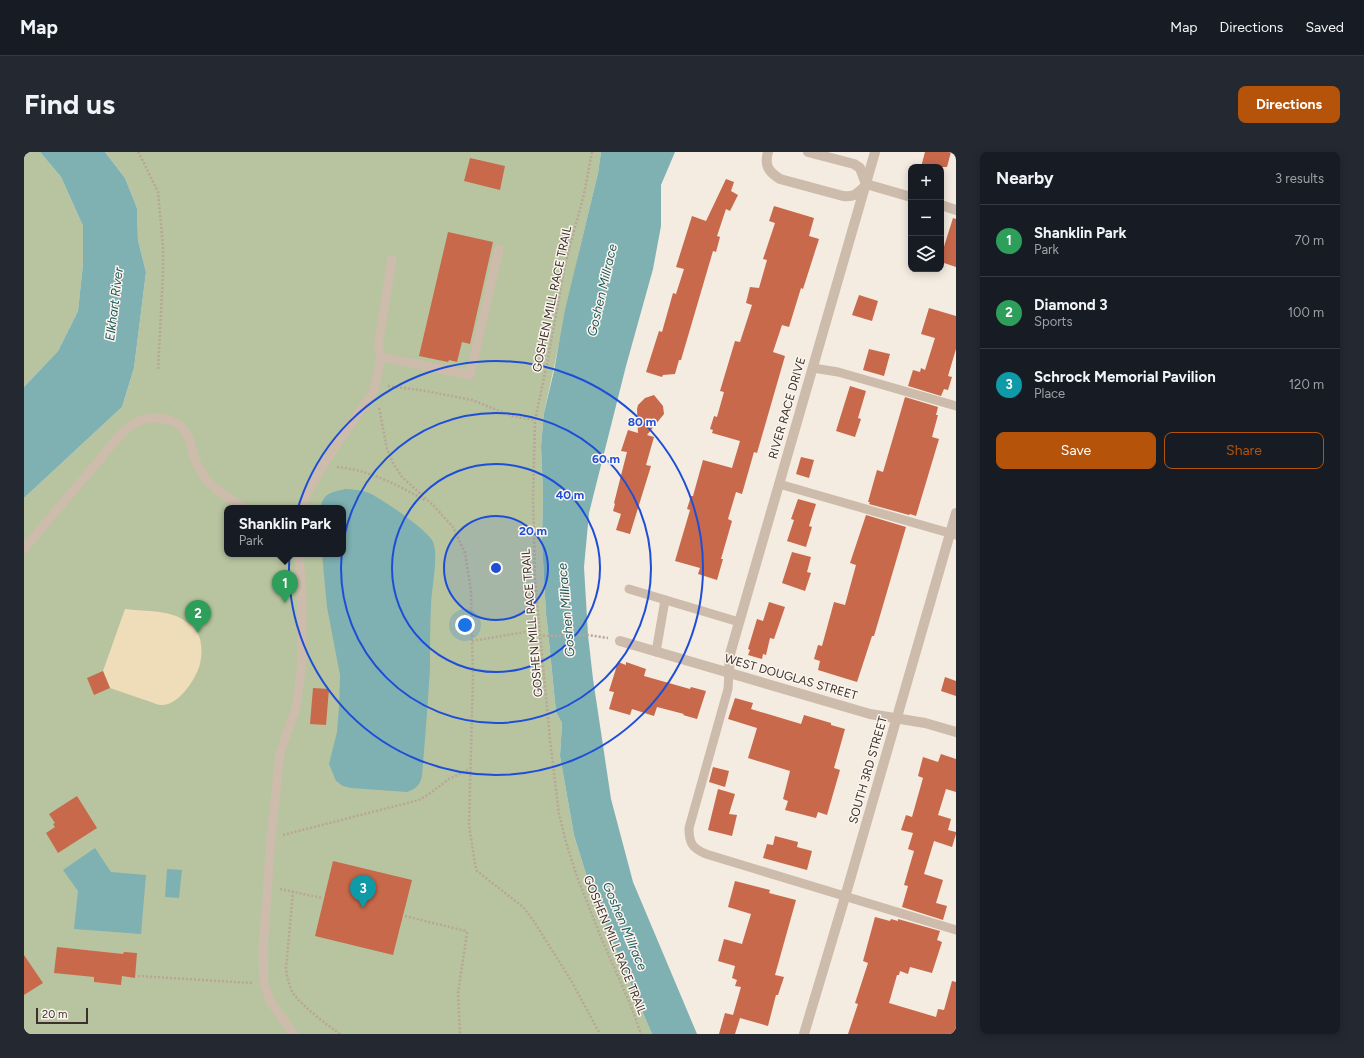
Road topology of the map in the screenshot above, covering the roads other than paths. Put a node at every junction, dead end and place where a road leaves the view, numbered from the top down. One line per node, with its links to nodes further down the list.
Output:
1 (768, 152): 4 (street)
2 (808, 152): 4 (street)
3 (875, 152): 4 (street, RIVER RACE DRIVE)
4 (866, 184): 5 (street); 11 (street, RIVER RACE DRIVE)
5 (908, 196)
6 (944, 206): 7 (street)
7 (956, 210)
8 (498, 249): 10 (lane)
9 (392, 259): 10 (lane)
10 (382, 357): 15 (lane)
11 (813, 368): 12 (lane); 13 (street, RIVER RACE DRIVE)
12 (956, 406)
13 (779, 484): 17 (lane); 22 (street, RIVER RACE DRIVE)
14 (239, 505): 18 (lane)
15 (302, 505)
16 (956, 513): 17 (street, SOUTH 3RD STREET)
17 (953, 534): 26 (street, SOUTH 3RD STREET)
18 (24, 549)
19 (299, 557): 30 (lane)
20 (629, 589): 21 (lane)
21 (665, 600): 22 (lane); 24 (lane)
22 (739, 622): 25 (street, RIVER RACE DRIVE)
23 (620, 642): 24 (street, WEST DOUGLAS STREET)
24 (656, 652): 25 (street, WEST DOUGLAS STREET)
25 (729, 672): 26 (street, WEST DOUGLAS STREET); 28 (lane)
26 (896, 718): 27 (street, WEST DOUGLAS STREET); 28 (street, SOUTH 3RD STREET)
27 (956, 732)
28 (845, 897): 29 (lane); 31 (street, SOUTH 3RD STREET)
29 (956, 930)
30 (294, 1034)
31 (804, 1034)

